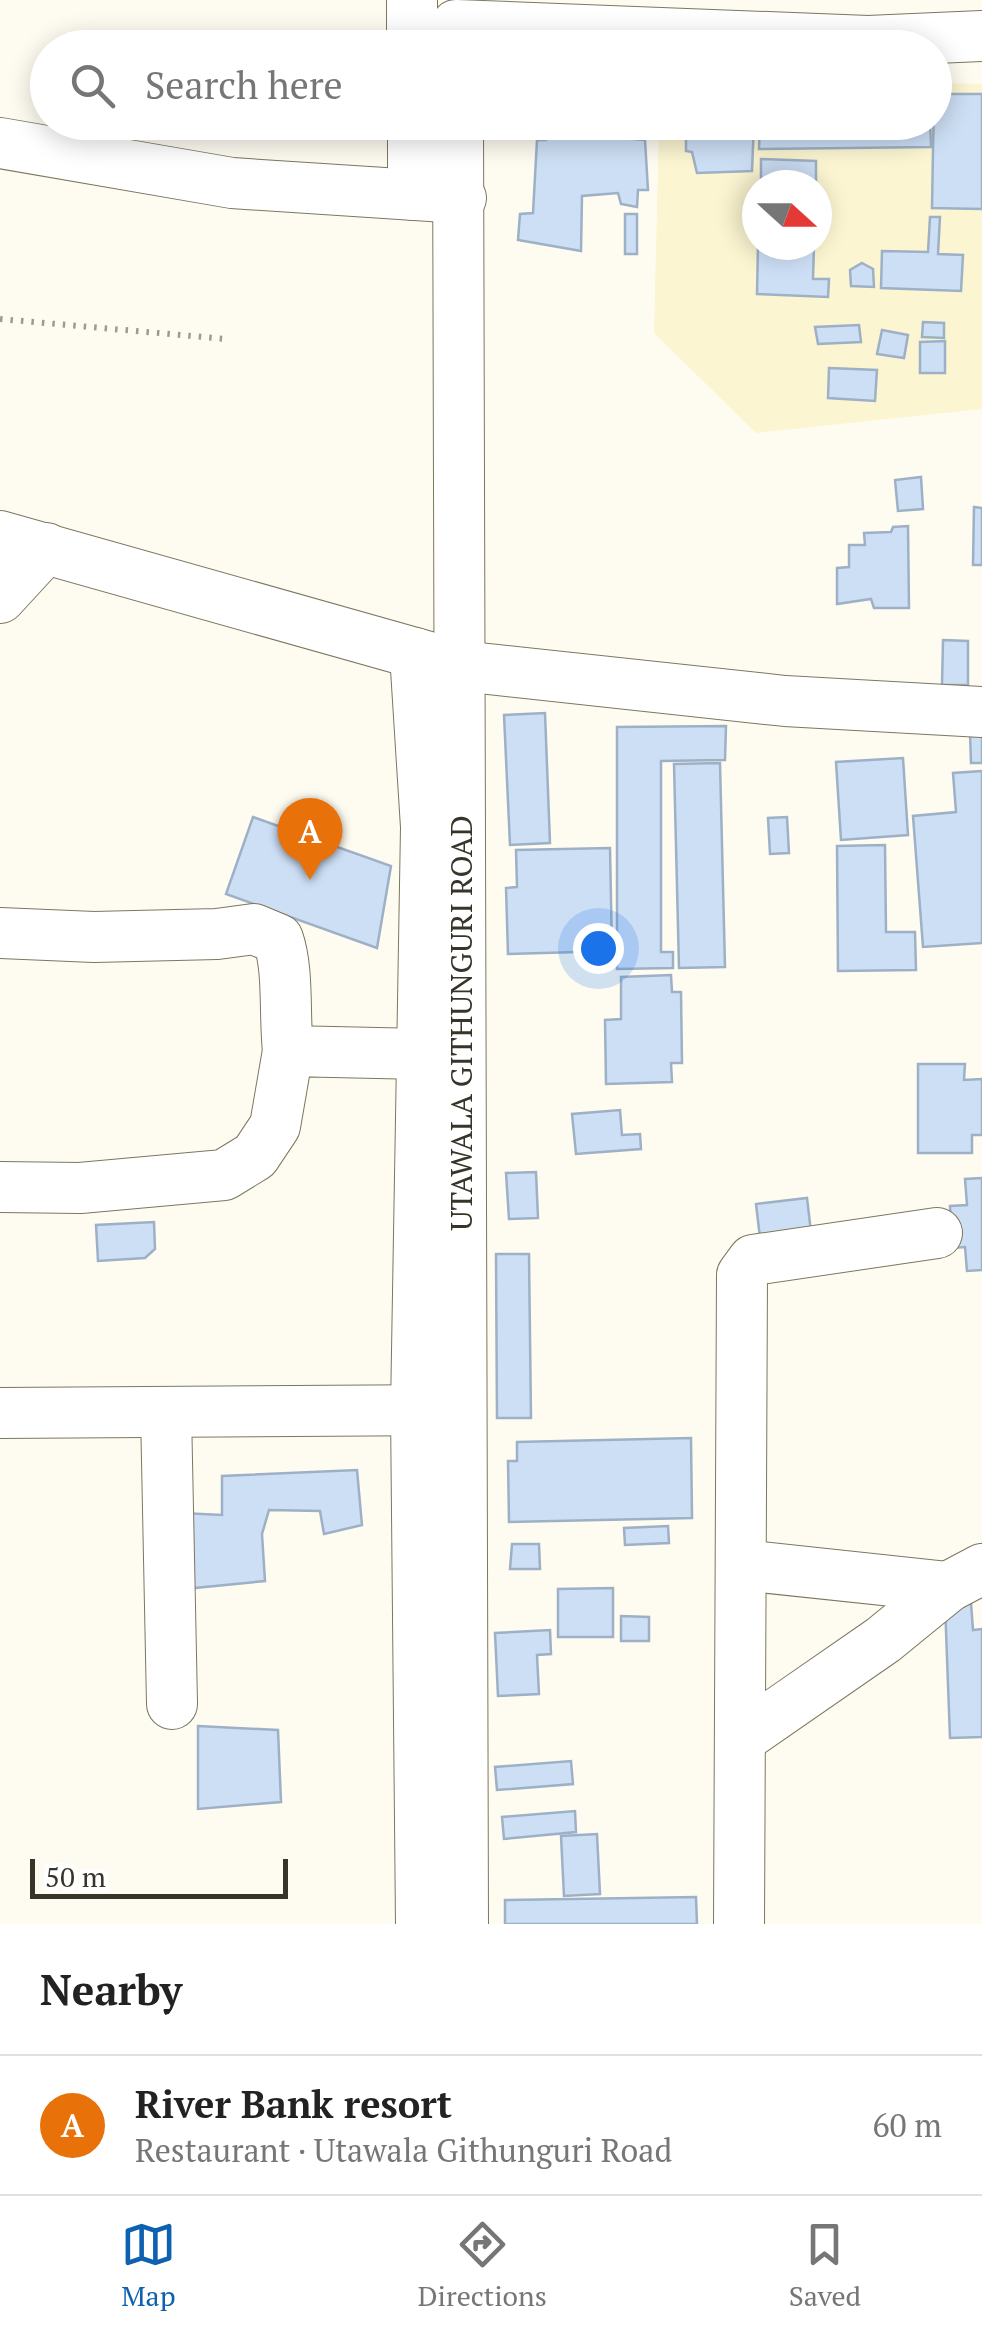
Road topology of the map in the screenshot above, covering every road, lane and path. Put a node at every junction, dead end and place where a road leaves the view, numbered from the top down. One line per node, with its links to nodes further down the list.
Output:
1 (412, 0): 2 (street)
2 (445, 30)
3 (982, 36): 4 (street)
4 (952, 37)
5 (419, 140): 8 (street)
6 (453, 140): 8 (street, UTAWALA GITHUNGURI ROAD)
7 (0, 144): 8 (street)
8 (437, 196): 13 (street, UTAWALA GITHUNGURI ROAD)
9 (0, 320): 10 (path)
10 (226, 338)
11 (23, 542): 12 (street); 13 (street)
12 (0, 598)
13 (438, 659): 14 (street); 17 (street); 20 (street, UTAWALA GITHUNGURI ROAD)
14 (982, 712)
15 (0, 933): 16 (street)
16 (288, 1051): 17 (street); 18 (street)
17 (422, 1054): 20 (street)
18 (0, 1187)
19 (937, 1232): 23 (street)
20 (439, 1410): 21 (street); 27 (street); 28 (street, UTAWALA GITHUNGURI ROAD)
21 (166, 1412): 22 (street); 25 (street)
22 (0, 1413)
23 (741, 1565): 24 (street); 26 (street)
24 (965, 1578): 26 (street)
25 (172, 1704)
26 (740, 1740): 29 (street)
27 (420, 1924)
28 (463, 1924)
29 (739, 1924)

